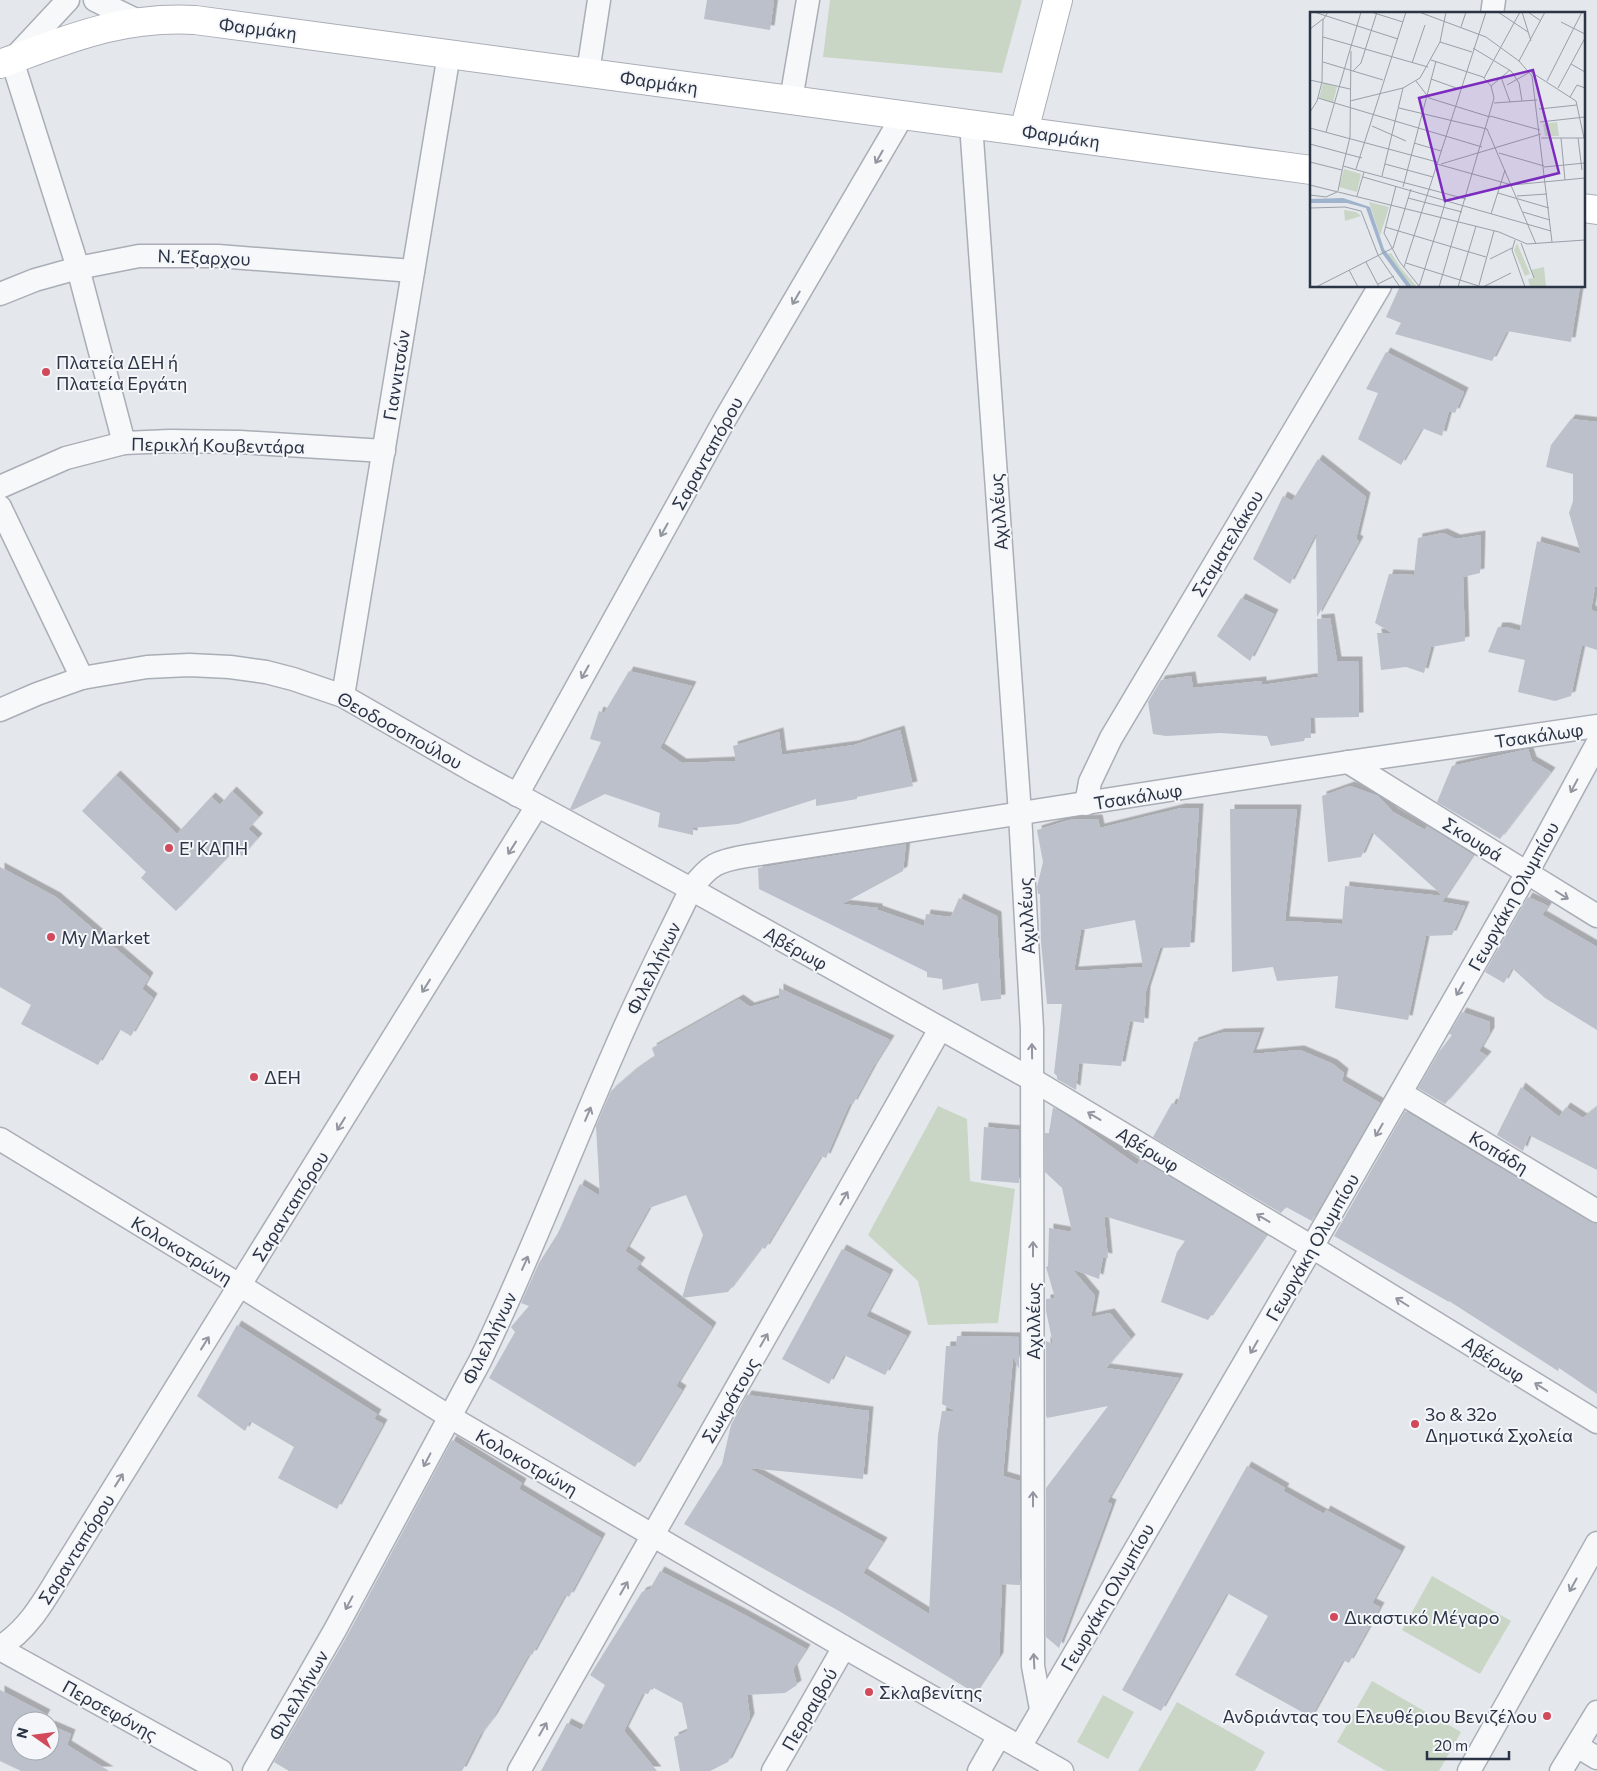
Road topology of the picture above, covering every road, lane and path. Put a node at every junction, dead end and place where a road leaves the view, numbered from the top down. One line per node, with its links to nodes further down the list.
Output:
1 (68, 0): 8 (street)
2 (95, 0): 6 (street)
3 (599, 0): 9 (street)
4 (808, 0): 10 (street)
5 (1058, 0): 13 (street)
6 (138, 21): 7 (street, Φαρμάκη); 8 (street, Φαρμάκη)
7 (449, 54): 9 (street, Φαρμάκη); 18 (street, Γιαννιτσών)
8 (6, 62): 17 (street)
9 (588, 72): 10 (street, Φαρμάκη)
10 (791, 100): 11 (street, Φαρμάκη)
11 (903, 115): 12 (street, Φαρμάκη); 31 (street, Σαρανταπόρου, one-way to 31)
12 (971, 124): 13 (street, Φαρμάκη); 34 (street, Αχιλλέως)
13 (1024, 131): 14 (street, Φαρμάκη)
14 (1310, 170)
15 (1584, 208): 16 (street)
16 (1597, 210)
17 (78, 268): 18 (street, Ν. Έξαρχου); 20 (street, Ν. Έξαρχου); 21 (street)
18 (414, 271): 22 (street, Γιαννιτσών)
19 (1379, 288): 32 (street, Σταματελάκου)
20 (0, 294)
21 (124, 443): 22 (street, Περικλή Κουβεντάρα); 23 (street, Περικλή Κουβεντάρα)
22 (384, 451): 26 (street, Γιαννιτσών)
23 (0, 488)
24 (0, 507): 25 (street)
25 (82, 678): 26 (street, Θεοδοσοπούλου); 27 (street, Θεοδοσοπούλου)
26 (343, 696): 31 (street, Θεοδοσοπούλου)
27 (0, 710)
28 (1597, 726): 30 (street, Τσακάλωφ)
29 (1597, 744): 35 (street, Γεωργάκη Ολυμπίου, one-way to 35)
30 (1348, 762): 32 (street, Τσακάλωφ); 35 (street, Σκουφά)
31 (517, 795): 33 (street, Θεοδοσοπούλου)
32 (1086, 804): 34 (street, Τσακάλωφ)
33 (538, 806): 36 (street, Θεοδοσοπούλου); 44 (street, Σαρανταπόρου, one-way to 44)
34 (1020, 814): 36 (street, Τσακάλωφ); 39 (street, Αχιλλέως, one-way to 34)
35 (1527, 873): 37 (street, Σκουφά, one-way to 37); 40 (street, Γεωργάκη Ολυμπίου, one-way to 40)
36 (691, 889): 38 (street, Αβέρωφ); 45 (street, Φιλελλήνων, one-way to 36)
37 (1597, 916)
38 (940, 1029): 39 (street, Αβέρωφ); 47 (street, Σωκράτους, one-way to 38)
39 (1033, 1080): 43 (street, Αβέρωφ, one-way to 39); 51 (street, Αχιλλέως, one-way to 39)
40 (1400, 1093): 42 (street, Κοπάδη); 43 (street, Γεωργάκη Ολυμπίου, one-way to 43)
41 (4, 1149): 44 (street, Κολοκοτρώνη)
42 (1597, 1211)
43 (1312, 1247): 46 (street, Αβέρωφ, one-way to 43); 51 (street, Γεωργάκη Ολυμπίου, one-way to 51)
44 (241, 1286): 45 (street, Κολοκοτρώνη); 50 (street, Σαρανταπόρου, one-way to 44)
45 (450, 1417): 47 (street, Κολοκοτρώνη); 58 (street, Φιλελλήνων, one-way to 58)
46 (1597, 1422)
47 (653, 1535): 49 (street, Κολοκοτρώνη); 59 (street, Σωκράτους, one-way to 47)
48 (1597, 1543): 63 (street, one-way to 63)
49 (844, 1647): 53 (street, Κολοκοτρώνη); 60 (street, Περραιβού)
50 (0, 1648): 57 (street, Περσεφόνης)
51 (1041, 1709): 55 (street, Γεωργάκη Ολυμπίου)
52 (1597, 1712): 54 (street)
53 (999, 1736): 55 (street, Κολοκοτρώνη); 61 (street)
54 (1577, 1746): 56 (street); 64 (street)
55 (1030, 1758): 62 (street, Κολοκοτρώνη)
56 (1597, 1758)
57 (221, 1771)
58 (254, 1771)
59 (519, 1771)
60 (773, 1771)
61 (979, 1771)
62 (1062, 1771)
63 (1469, 1771)
64 (1562, 1771)

